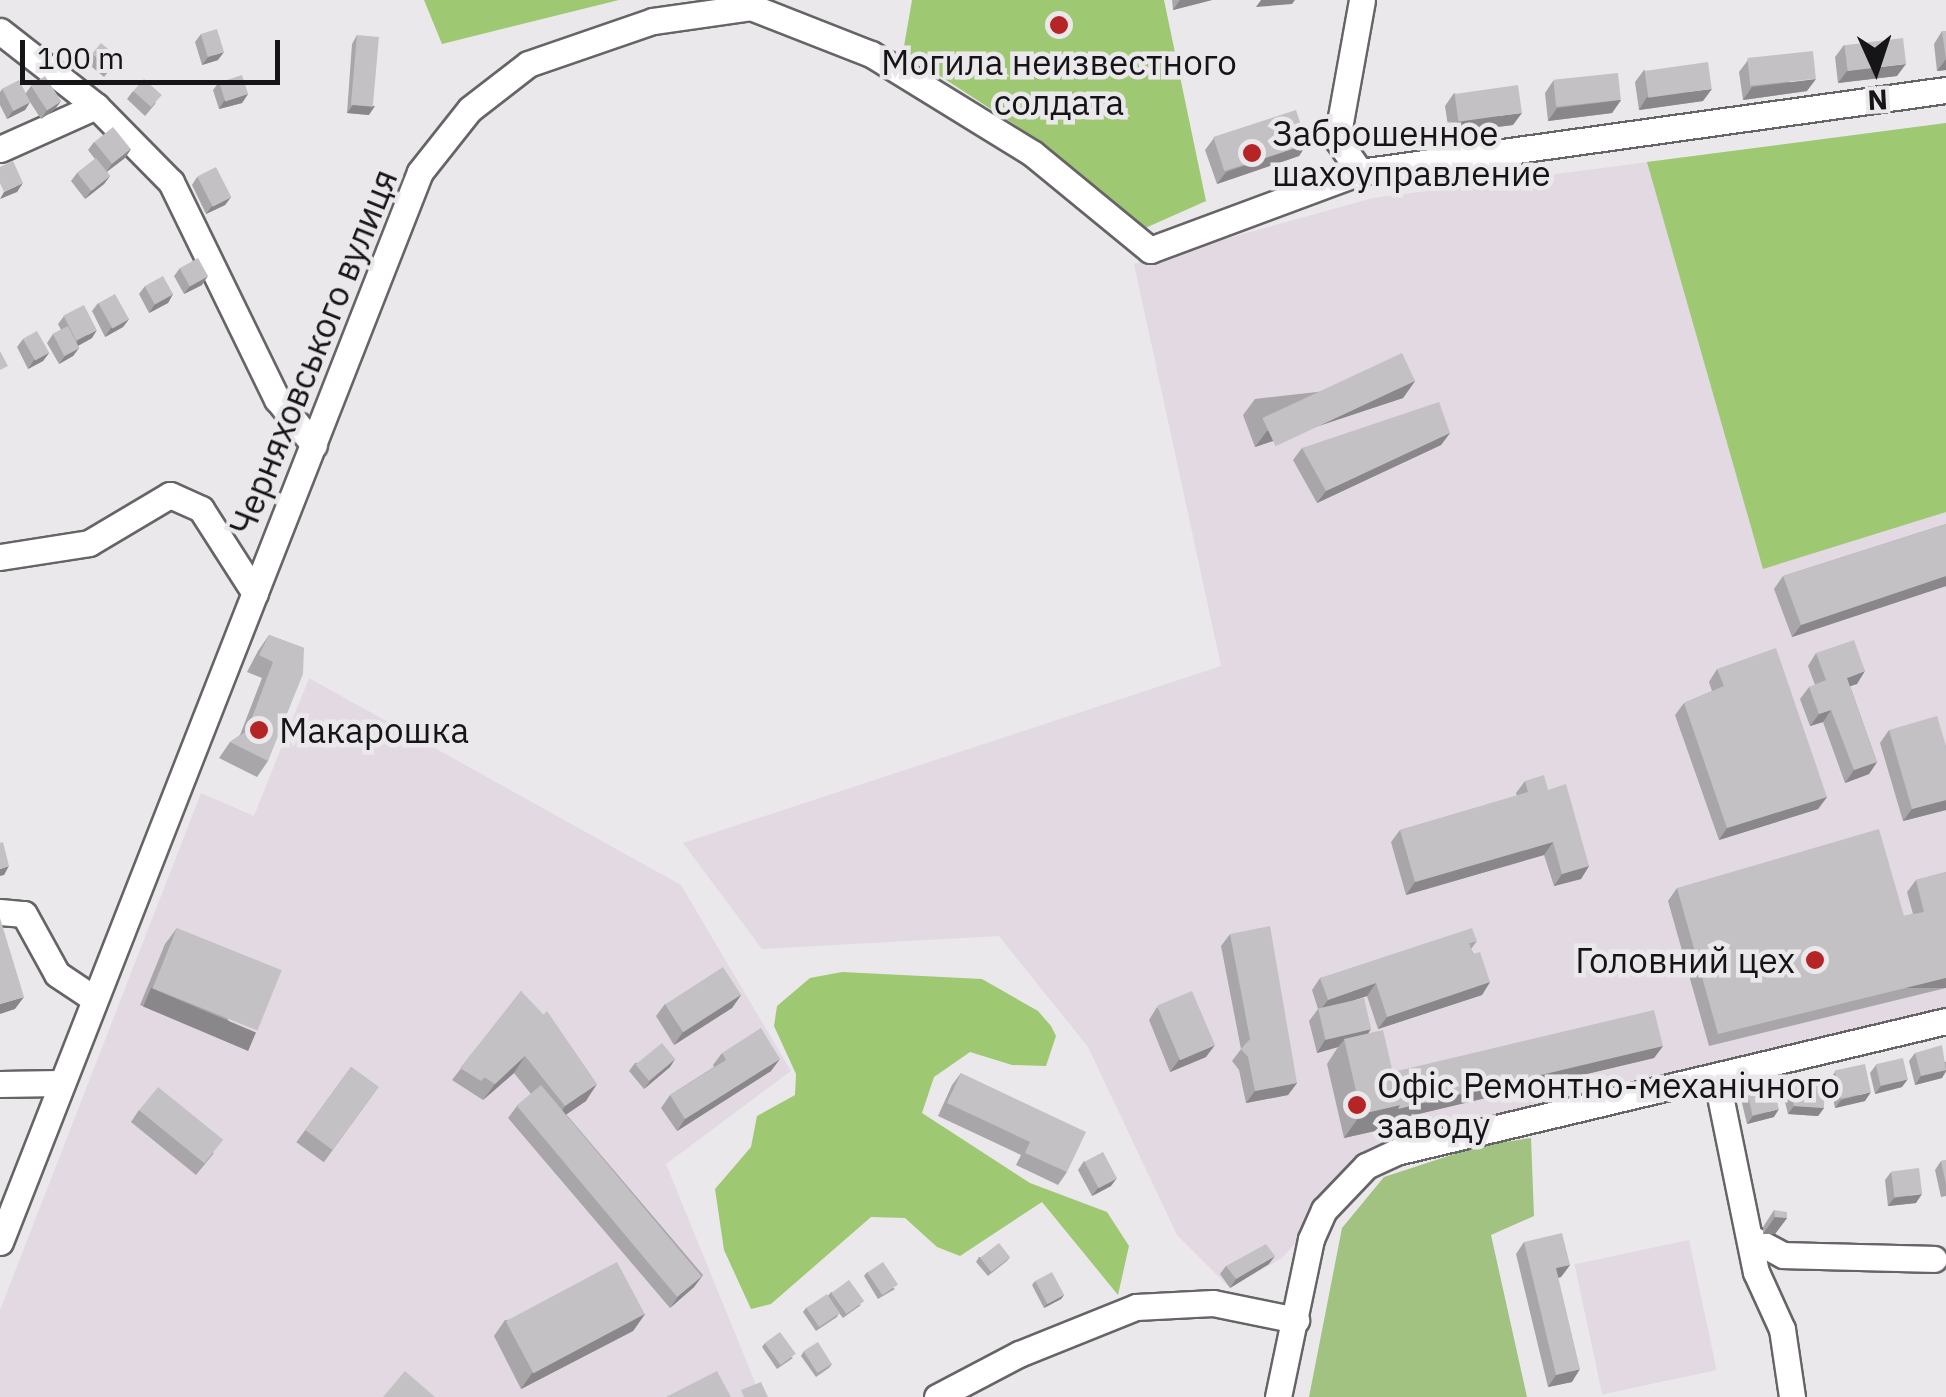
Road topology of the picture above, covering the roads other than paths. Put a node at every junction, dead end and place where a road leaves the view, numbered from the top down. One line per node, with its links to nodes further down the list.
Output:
1 (1362, 0): 7 (street)
2 (689, 8): 7 (street, Черняховського вулиця); 8 (street, Черняховського вулиця)
3 (0, 31): 5 (street)
4 (1946, 90): 7 (street)
5 (96, 106): 6 (street); 8 (street)
6 (0, 150)
7 (1360, 172)
8 (314, 444): 10 (street, Черняховського вулиця)
9 (0, 557): 10 (street)
10 (255, 593): 12 (street, Черняховського вулиця)
11 (0, 912): 12 (street)
12 (93, 998): 15 (street, Черняховського вулиця)
13 (1946, 1021): 14 (street)
14 (1716, 1076): 17 (street); 20 (street)
15 (59, 1083): 16 (street); 18 (street, Черняховського вулиця)
16 (0, 1084)
17 (1753, 1239): 19 (street); 23 (street)
18 (0, 1242)
19 (1934, 1259)
20 (1296, 1320): 21 (street); 22 (street)
21 (937, 1397)
22 (1278, 1397)
23 (1792, 1397)

